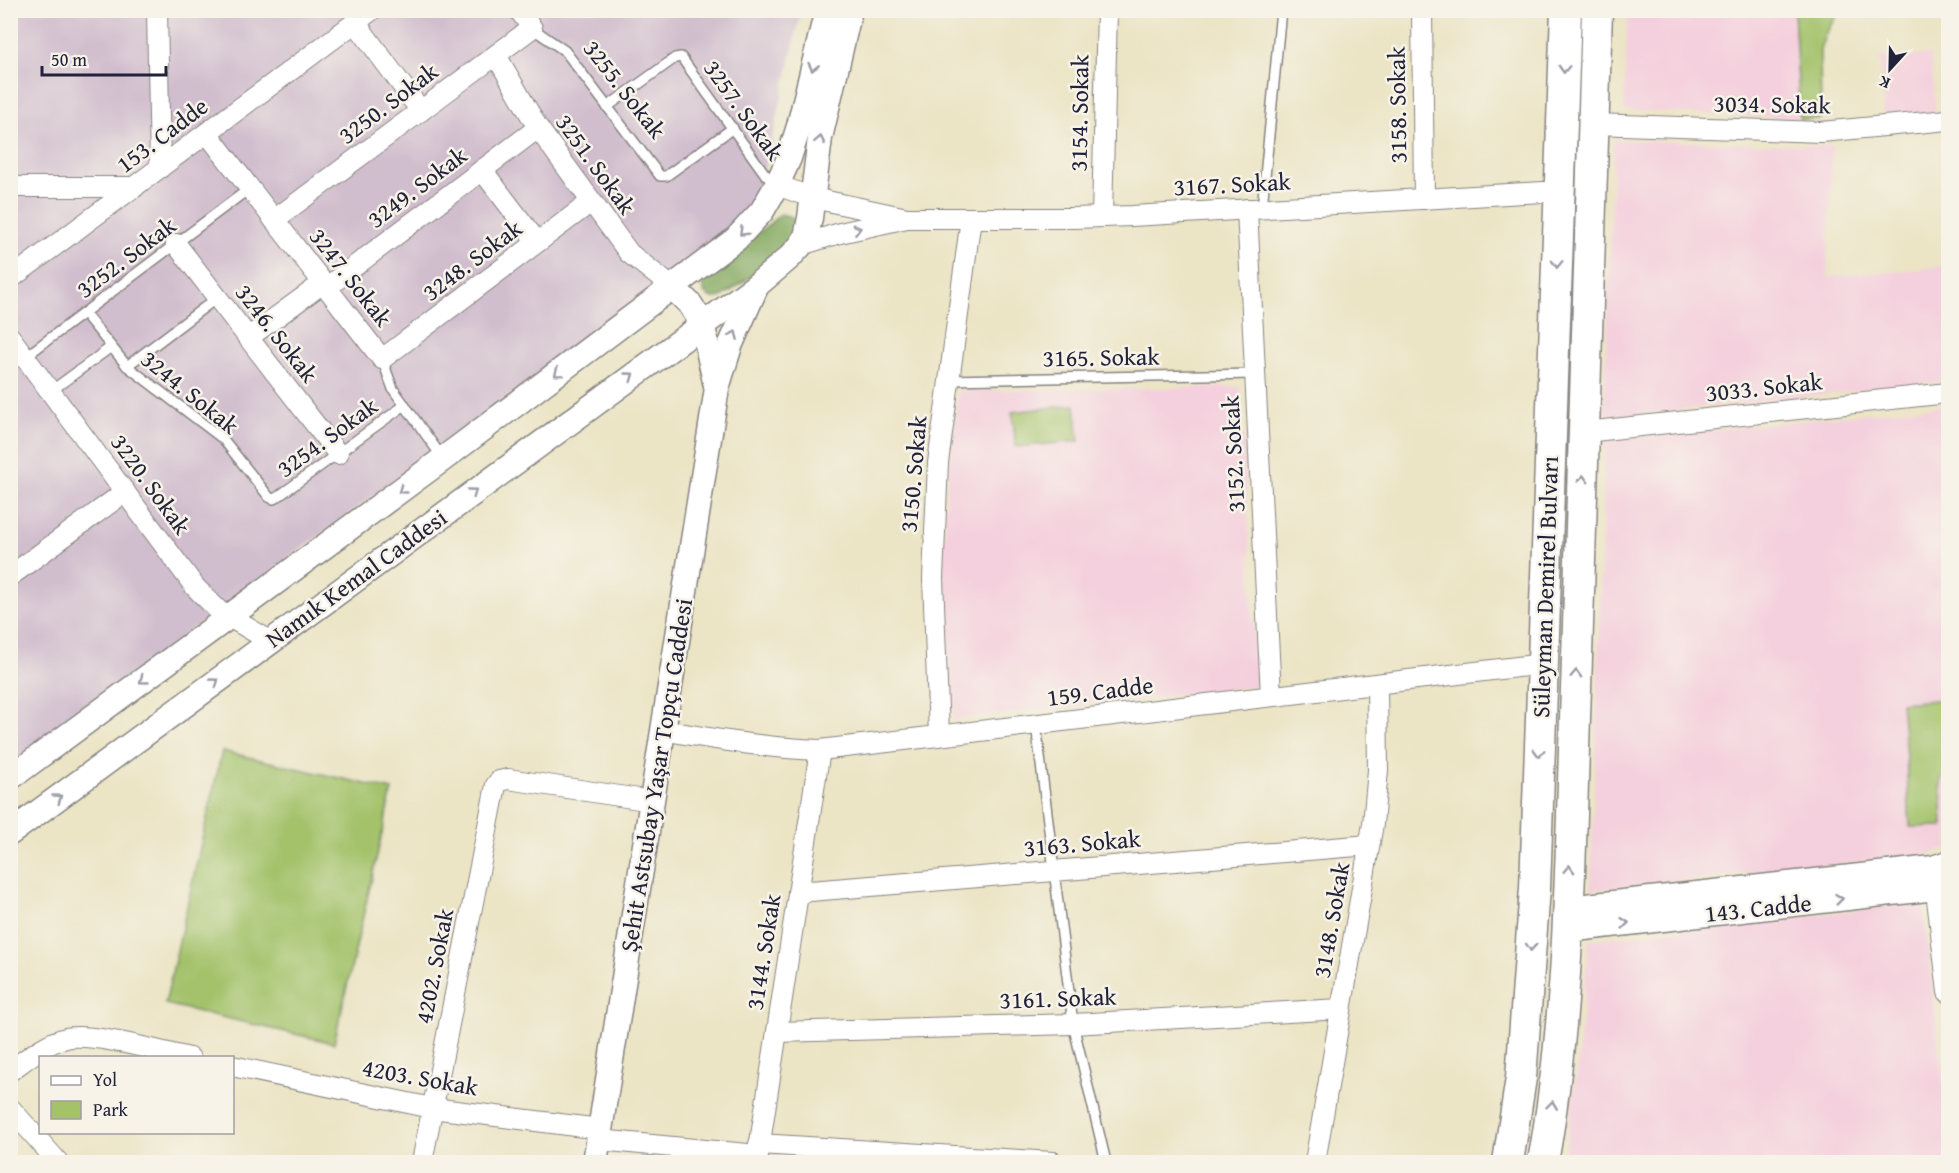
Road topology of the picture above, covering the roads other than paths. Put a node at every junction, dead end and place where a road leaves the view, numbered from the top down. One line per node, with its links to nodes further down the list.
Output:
1 (157, 10): 21 (street)
2 (372, 10): 11 (street, 153. Cadde)
3 (519, 10): 12 (street, 3255. Sokak)
4 (827, 10): 23 (street, one-way to 23)
5 (850, 10): 28 (street, Şehit Astsubay Yaşar Topçu Caddesi, one-way to 5)
6 (1107, 10): 32 (street, 3154. Sokak)
7 (1281, 10): 31 (lane)
8 (1422, 10): 29 (street, 3158. Sokak)
9 (1566, 10): 27 (main road, Süleyman Demirel Bulvarı, one-way to 27)
10 (1597, 10): 17 (main road)
11 (356, 23): 15 (street); 20 (street, 153. Cadde)
12 (532, 28): 13 (street, 3250. Sokak); 14 (lane, 3255. Sokak)
13 (496, 55): 15 (street, 3250. Sokak); 18 (street, 3251. Sokak)
14 (607, 107): 19 (lane, 3255. Sokak); 19 (lane, 3257. Sokak)
15 (421, 111): 35 (street, 3250. Sokak)
16 (1948, 120): 17 (street, 3034. Sokak)
17 (1594, 124): 58 (main road)
18 (538, 128): 22 (street, 3249. Sokak); 30 (street, 3251. Sokak)
19 (732, 128): 23 (lane, 3257. Sokak)
20 (207, 133): 21 (street, 153. Cadde); 26 (street, 3247. Sokak)
21 (160, 168): 24 (street, 153. Cadde)
22 (482, 170): 36 (street); 40 (street, 3249. Sokak)
23 (777, 185): 28 (street, 3167. Sokak); 42 (street, one-way to 42)
24 (135, 186): 25 (street); 39 (street, 153. Cadde)
25 (10, 188)
26 (250, 188): 35 (street, 3247. Sokak); 37 (lane, 3252. Sokak)
27 (1560, 191): 29 (street, 3167. Sokak); 66 (main road, Süleyman Demirel Bulvarı, one-way to 66)
28 (813, 198): 33 (street, 3167. Sokak); 38 (street, Şehit Astsubay Yaşar Topçu Caddesi)
29 (1424, 199): 31 (street, 3167. Sokak)
30 (591, 202): 36 (street, 3248. Sokak); 42 (street, 3251. Sokak)
31 (1254, 209): 32 (street, 3167. Sokak); 52 (street, 3152. Sokak)
32 (1102, 217): 34 (street, 3167. Sokak)
33 (907, 218): 34 (street, 3167. Sokak); 38 (street, 3167. Sokak, one-way to 33)
34 (971, 218): 53 (street, 3150. Sokak)
35 (274, 220): 40 (street, 3247. Sokak)
36 (537, 242): 50 (street, 3248. Sokak)
37 (176, 244): 43 (street, 3246. Sokak); 44 (lane, 3252. Sokak)
38 (801, 245): 41 (street, Şehit Astsubay Yaşar Topçu Caddesi)
39 (10, 279)
40 (325, 285): 47 (street, 3249. Sokak); 50 (street, 3247. Sokak)
41 (757, 285): 45 (street, Şehit Astsubay Yaşar Topçu Caddesi); 54 (street, Şehit Astsubay Yaşar Topçu Caddesi, one-way to 41)
42 (673, 288): 45 (street, Şehit Astsubay Yaşar Topçu Caddesi); 60 (street, Namık Kemal Caddesi, one-way to 60)
43 (218, 297): 47 (street, 3246. Sokak); 51 (lane)
44 (84, 313): 48 (lane, 3244. Sokak); 49 (lane, 3252. Sokak)
45 (702, 323): 54 (street, Şehit Astsubay Yaşar Topçu Caddesi); 65 (street, Namık Kemal Caddesi, one-way to 45)
46 (10, 337): 49 (street, 3220. Sokak)
47 (249, 337): 59 (street, 3246. Sokak)
48 (111, 347): 51 (lane, 3244. Sokak); 55 (lane)
49 (25, 357): 55 (street, 3220. Sokak)
50 (382, 359): 57 (lane, 3247. Sokak)
51 (127, 366): 62 (lane, 3244. Sokak)
52 (1255, 374): 53 (lane, 3165. Sokak); 68 (street, 3152. Sokak)
53 (948, 380): 71 (street, 3150. Sokak)
54 (717, 388): 70 (street, Şehit Astsubay Yaşar Topçu Caddesi)
55 (51, 392): 61 (street, 3220. Sokak)
56 (1948, 393): 58 (street, 3033. Sokak)
57 (405, 405): 59 (lane, 3254. Sokak); 60 (lane, 3247. Sokak)
58 (1585, 432): 80 (main road, one-way to 58)
59 (338, 453): 62 (lane, 3254. Sokak)
60 (443, 459): 64 (street, Namık Kemal Caddesi, one-way to 64)
61 (124, 492): 63 (street); 64 (street, 3220. Sokak)
62 (273, 499)
63 (10, 576)
64 (229, 617): 65 (street, 3220. Sokak); 73 (street, Namık Kemal Caddesi, one-way to 73)
65 (270, 641): 75 (street, Namık Kemal Caddesi, one-way to 65)
66 (1543, 664): 67 (street, 159. Cadde); 97 (main road, Süleyman Demirel Bulvarı, one-way to 97)
67 (1377, 684): 68 (street, 159. Cadde); 76 (street, 3148. Sokak)
68 (1270, 696): 69 (street, 159. Cadde)
69 (1036, 724): 71 (street, 159. Cadde); 77 (lane)
70 (663, 730): 72 (street, 159. Cadde); 74 (street, Şehit Astsubay Yaşar Topçu Caddesi)
71 (939, 735): 72 (street, 159. Cadde)
72 (820, 750): 79 (street, 3144. Sokak)
73 (10, 778)
74 (652, 801): 89 (street, 4202. Sokak); 90 (street, Şehit Astsubay Yaşar Topçu Caddesi)
75 (10, 833)
76 (1369, 846): 77 (street, 3163. Sokak); 82 (street, 3148. Sokak)
77 (1054, 871): 79 (street, 3163. Sokak); 83 (lane)
78 (1942, 876): 80 (street, 143. Cadde); 81 (street)
79 (798, 892): 84 (street, 3144. Sokak)
80 (1567, 919): 98 (main road, one-way to 80)
81 (1948, 992)
82 (1341, 1009): 83 (street, 3161. Sokak); 96 (street, 3148. Sokak)
83 (1073, 1024): 84 (street, 3161. Sokak); 95 (lane)
84 (777, 1032): 91 (street, 3144. Sokak)
85 (180, 1056): 87 (street)
86 (234, 1066): 89 (street, 4203. Sokak)
87 (10, 1071)
88 (10, 1108): 92 (street)
89 (432, 1108): 90 (street, 4203. Sokak); 93 (street, 4202. Sokak)
90 (598, 1144): 91 (street, 4203. Sokak)
91 (758, 1154): 94 (street, 4203. Sokak)
92 (58, 1162)
93 (422, 1162)
94 (1053, 1162)
95 (1106, 1162)
96 (1314, 1162)
97 (1508, 1162)
98 (1543, 1162)

